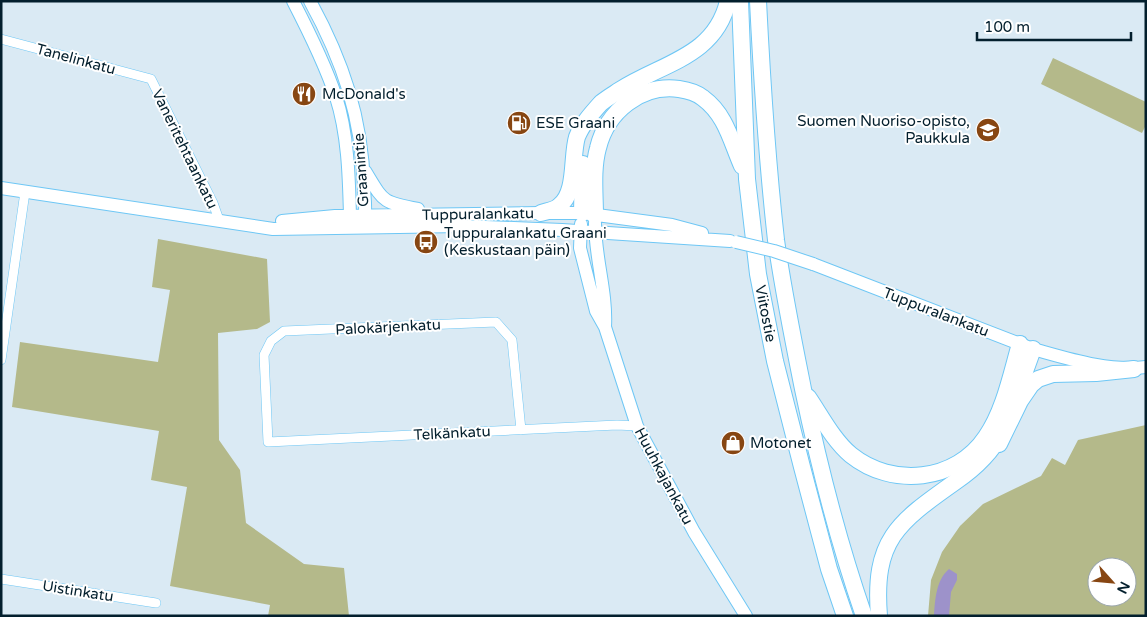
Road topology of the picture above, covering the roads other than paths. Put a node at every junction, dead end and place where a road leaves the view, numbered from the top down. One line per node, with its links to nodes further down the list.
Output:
1 (293, 1): 15 (street, Graanintie)
2 (310, 1): 9 (street, Graanintie)
3 (728, 1): 8 (highway)
4 (740, 1): 10 (highway, Viitostie)
5 (758, 1): 25 (highway, Viitostie)
6 (1, 39): 7 (street, Tanelinkatu)
7 (151, 79): 17 (street, Vaneritehtaankatu)
8 (632, 83): 13 (highway); 18 (highway)
9 (363, 169): 14 (street); 16 (street, Graanintie)
10 (747, 179): 18 (highway); 33 (highway, Viitostie)
11 (1, 188): 12 (street, Tuppuralankatu)
12 (25, 192): 17 (street, Tuppuralankatu); 23 (street)
13 (541, 213): 14 (street, Tuppuralankatu); 18 (street, Tuppuralankatu)
14 (442, 214): 16 (street, Tuppuralankatu)
15 (350, 216): 16 (street, Tuppuralankatu); 17 (street, Tuppuralankatu); 19 (street, Graanintie)
16 (365, 216): 19 (street, Graanintie)
17 (222, 220): 19 (street, Tuppuralankatu)
18 (591, 220): 20 (street, Huuhkajankatu); 20 (street, Tuppuralankatu); 21 (street, Huuhkajankatu); 22 (street, Tuppuralankatu, bridge)
19 (358, 227): 20 (street, Tuppuralankatu)
20 (581, 231): 21 (street, Huuhkajankatu)
21 (605, 327): 26 (street, Huuhkajankatu)
22 (1027, 346): 24 (street, Tuppuralankatu); 25 (highway); 29 (highway)
23 (1, 360)
24 (1140, 368): 29 (highway)
25 (803, 390): 34 (highway, Viitostie)
26 (637, 426): 27 (street, Telkänkatu); 32 (street, Huuhkajankatu)
27 (521, 430): 28 (street, Telkänkatu); 28 (street, Palokärjenkatu)
28 (268, 442)
29 (944, 489): 35 (highway)
30 (1, 579): 31 (street, Uistinkatu)
31 (156, 603)
32 (744, 615)
33 (845, 616)
34 (864, 616)
35 (878, 616)

